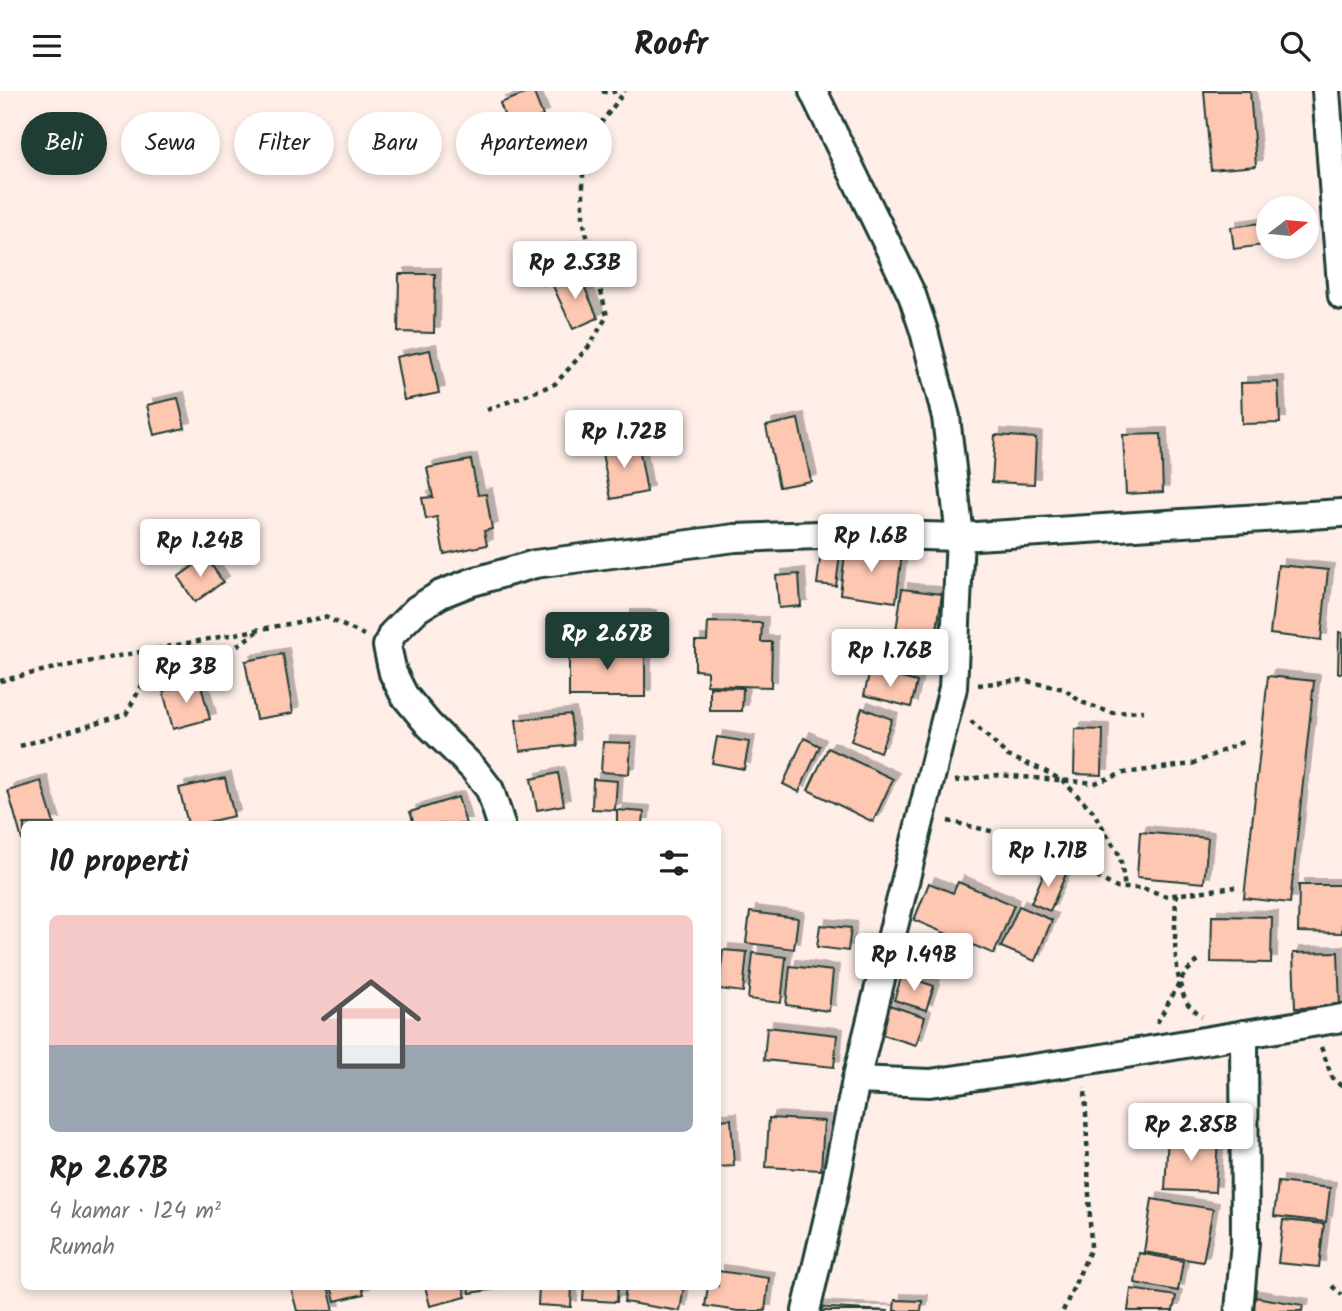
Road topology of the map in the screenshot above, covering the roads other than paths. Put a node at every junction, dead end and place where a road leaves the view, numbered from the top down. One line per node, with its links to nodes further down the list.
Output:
1 (813, 91): 6 (street)
2 (1326, 91): 3 (street)
3 (1338, 197): 4 (street)
4 (1342, 296)
5 (1342, 513): 6 (street)
6 (960, 537): 7 (street); 10 (street)
7 (500, 821)
8 (1342, 1018): 9 (street)
9 (1238, 1035): 10 (street); 12 (street)
10 (856, 1080): 11 (street)
11 (806, 1311)
12 (1239, 1311)

